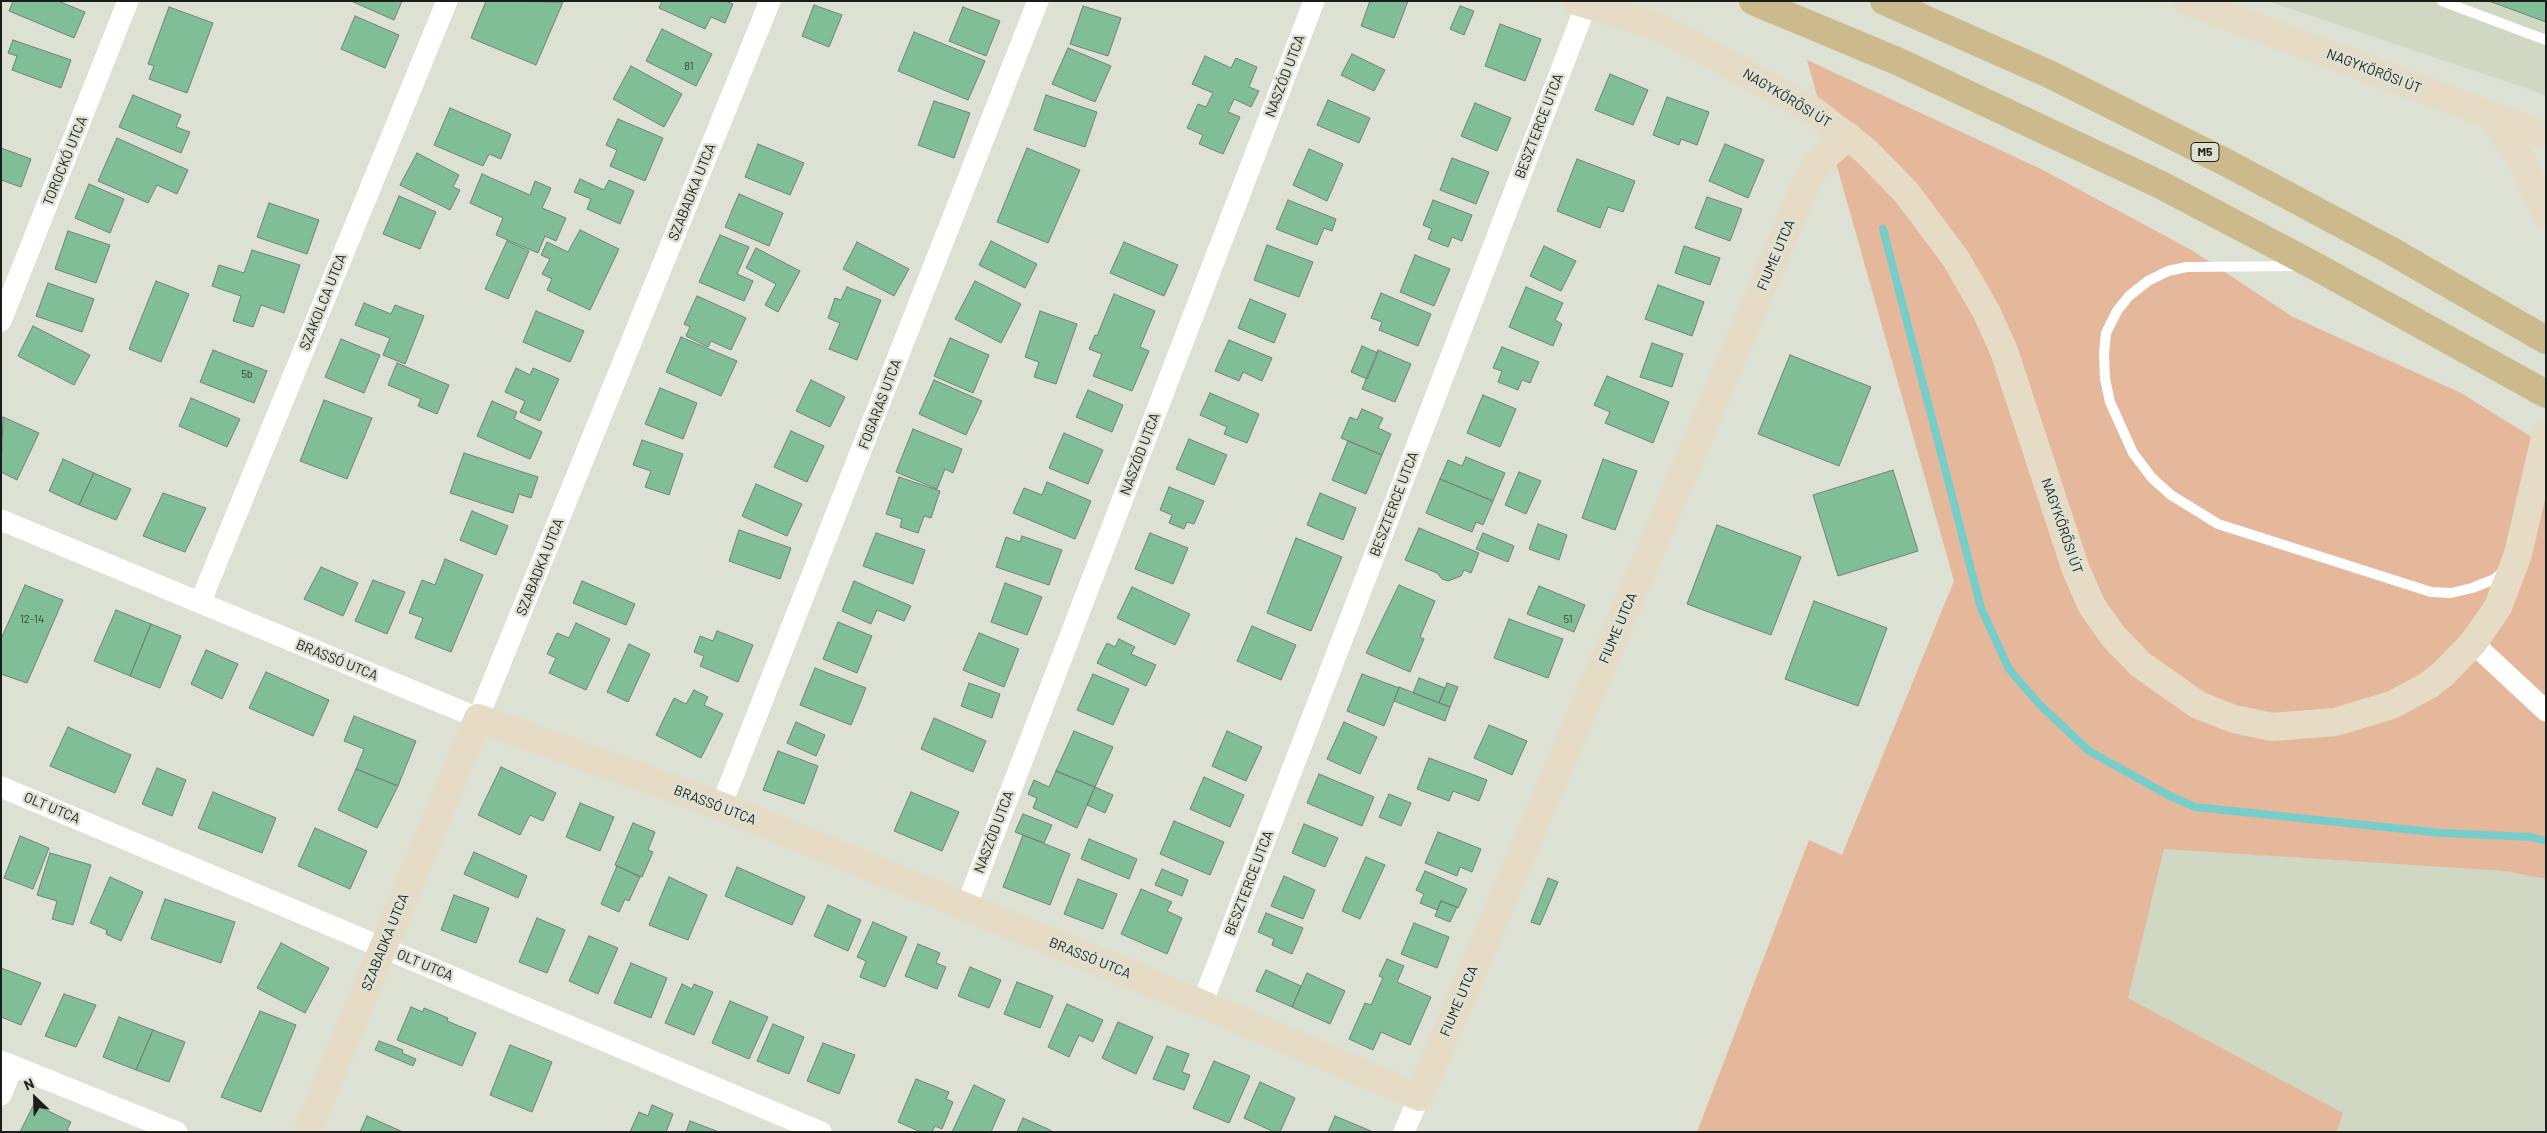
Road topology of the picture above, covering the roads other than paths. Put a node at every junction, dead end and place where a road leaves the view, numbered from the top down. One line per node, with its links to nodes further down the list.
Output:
1 (128, 1): 17 (street, TOROCKÓ UTCA)
2 (447, 1): 23 (street, SZAKOLCA UTCA)
3 (770, 1): 26 (street, SZABADKA UTCA)
4 (1038, 1): 28 (street, FOGARAS UTCA)
5 (1314, 1): 29 (street, NASZÓD UTCA)
6 (1753, 1): 16 (main road)
7 (1884, 1): 18 (main road, M5)
8 (2442, 1): 11 (lane)
9 (1581, 3): 13 (street, NAGYKŐRÖSI ÚT); 31 (street, BESZTERCE UTCA)
10 (2198, 3): 12 (street, NAGYKŐRÖSI ÚT)
11 (2546, 40)
12 (2491, 115): 14 (street, NAGYKŐRÖSI ÚT); 15 (street)
13 (1848, 136): 24 (street, NAGYKŐRÖSI ÚT); 34 (street, FIUME UTCA)
14 (2546, 136)
15 (2546, 216)
16 (2315, 266): 19 (main road); 22 (lane)
17 (1, 321)
18 (2546, 340)
19 (2546, 394)
20 (2546, 434): 22 (street, NAGYKŐRÖSI ÚT)
21 (3, 527): 23 (street, BRASSÓ UTCA)
22 (2518, 554): 24 (street, NAGYKŐRÖSI ÚT)
23 (200, 603): 26 (street, BRASSÓ UTCA)
24 (2473, 643): 25 (street)
25 (2546, 711)
26 (478, 718): 28 (street, BRASSÓ UTCA); 30 (street, SZABADKA UTCA)
27 (1, 787): 30 (street, OLT UTCA)
28 (721, 806): 29 (street, BRASSÓ UTCA)
29 (966, 907): 31 (street, BRASSÓ UTCA)
30 (383, 948): 36 (street, SZABADKA UTCA); 37 (street, OLT UTCA)
31 (1202, 1004): 34 (street, BRASSÓ UTCA)
32 (7, 1063): 33 (street); 35 (street)
33 (1, 1095)
34 (1419, 1097): 38 (street, FIUME UTCA)
35 (177, 1132)
36 (307, 1132)
37 (821, 1132)
38 (1404, 1132)

